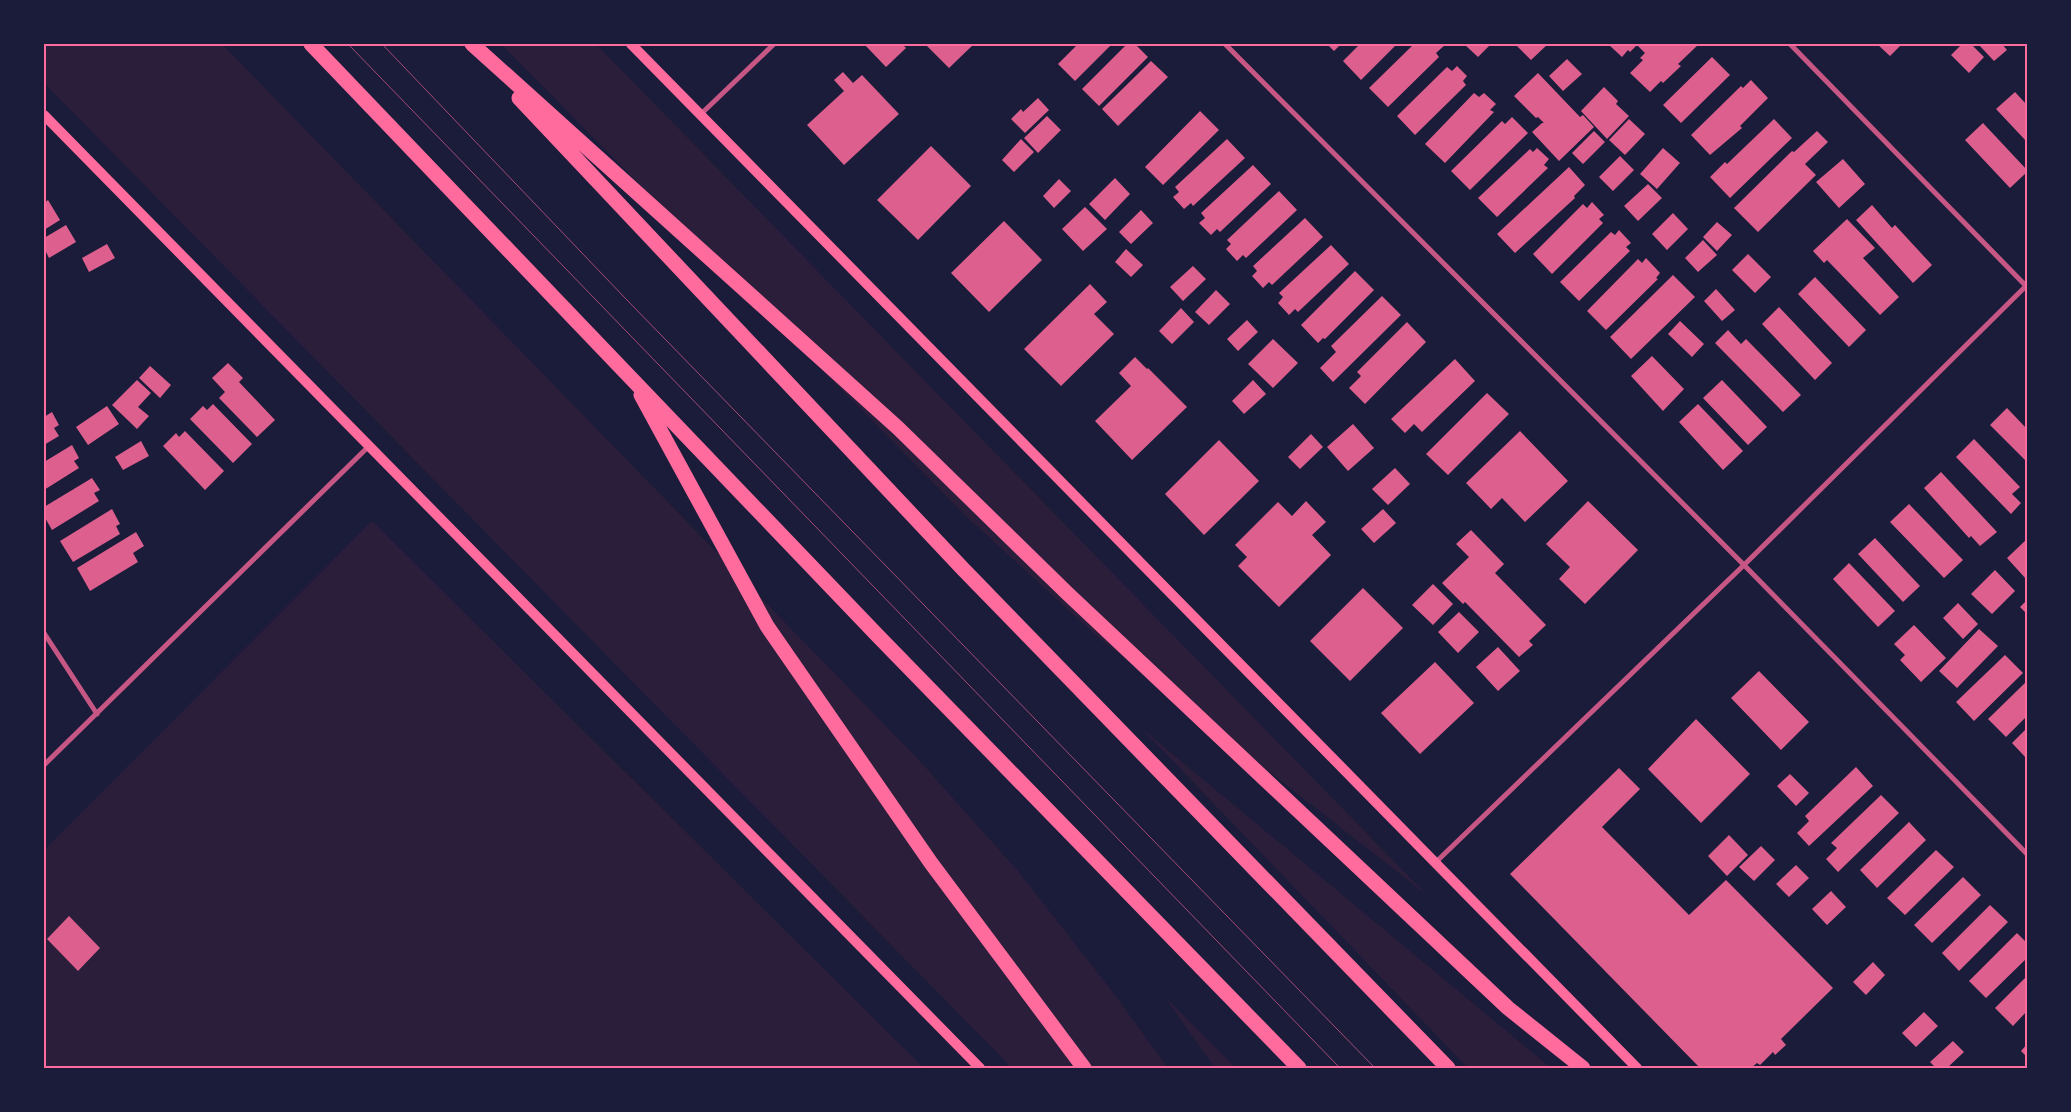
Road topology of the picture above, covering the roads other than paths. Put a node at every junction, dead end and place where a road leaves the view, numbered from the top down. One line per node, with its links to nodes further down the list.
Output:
1 (311, 44): 11 (highway)
2 (468, 44): 22 (highway)
3 (472, 44): 23 (highway)
4 (632, 44): 8 (main road)
5 (774, 44): 8 (street)
6 (1225, 44): 13 (street)
7 (1790, 44): 10 (street)
8 (701, 114): 18 (main road)
9 (44, 115): 12 (main road)
10 (2027, 286): 13 (street)
11 (631, 376): 20 (highway); 21 (highway)
12 (369, 446): 15 (street); 19 (main road)
13 (1744, 565): 17 (street); 18 (street)
14 (44, 633): 15 (street)
15 (97, 714): 16 (street)
16 (44, 765)
17 (2027, 854)
18 (1436, 862): 24 (main road)
19 (980, 1068)
20 (1084, 1068)
21 (1299, 1068)
22 (1448, 1068)
23 (1583, 1068)
24 (1637, 1068)

